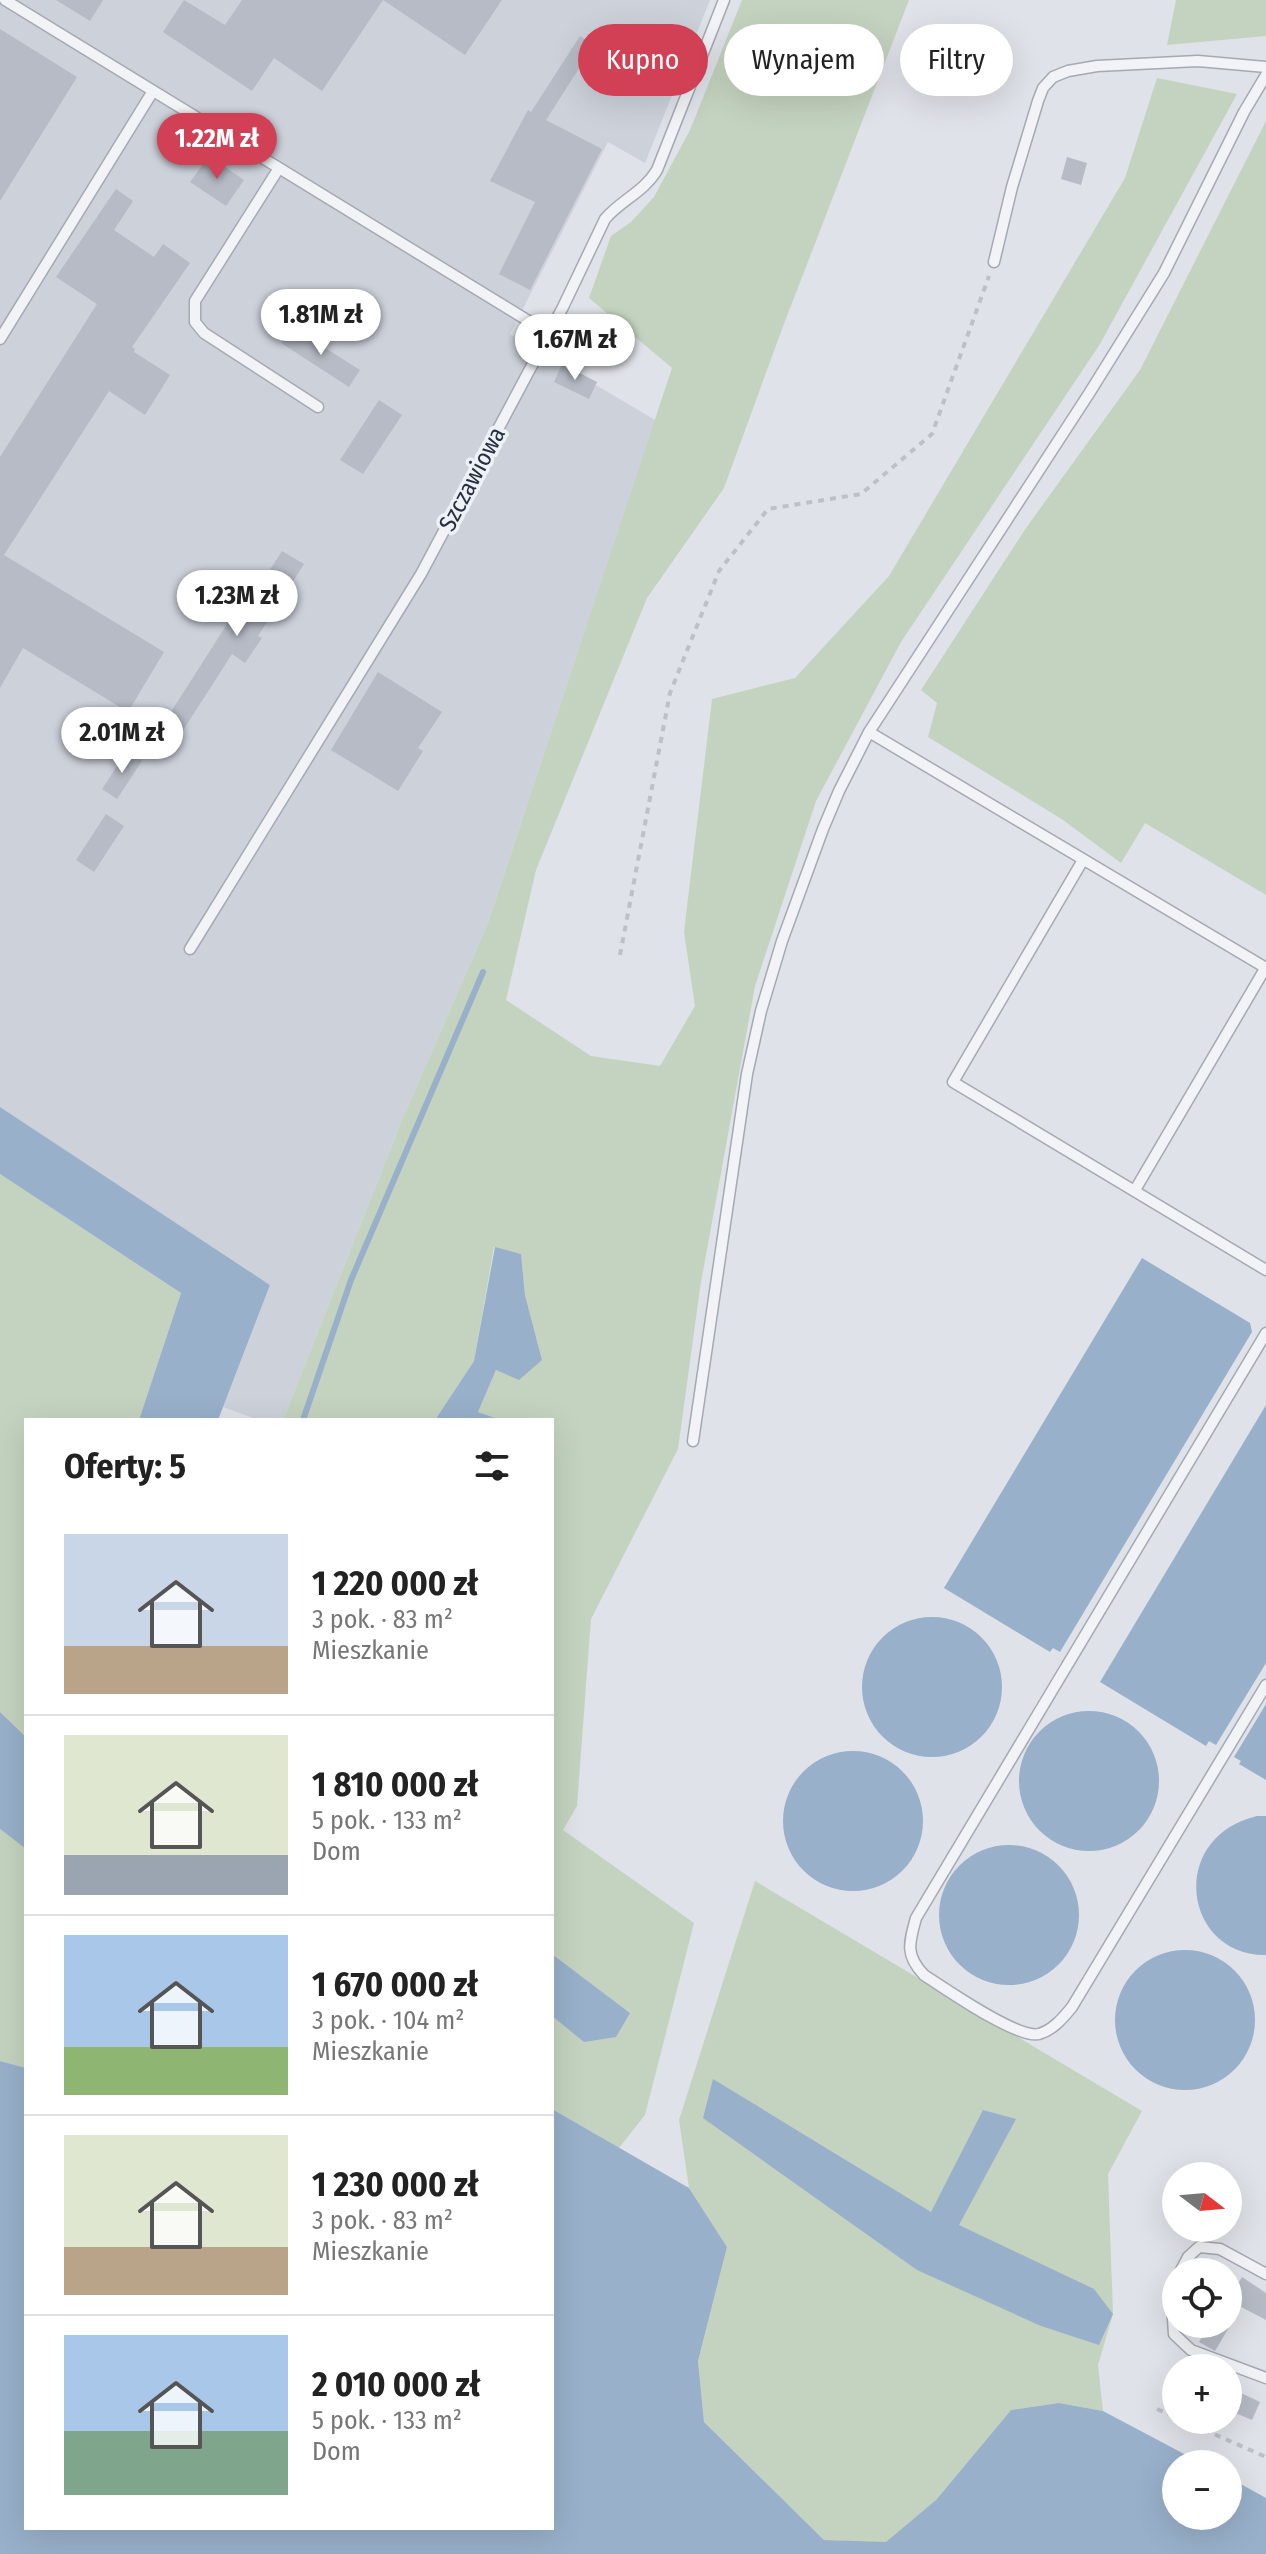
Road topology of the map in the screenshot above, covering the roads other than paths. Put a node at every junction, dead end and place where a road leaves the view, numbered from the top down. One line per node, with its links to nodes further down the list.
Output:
1 (5, 0): 5 (lane)
2 (724, 0): 8 (lane, Szczawiowa)
3 (1266, 67): 7 (lane)
4 (1266, 75): 11 (lane)
5 (153, 91): 6 (lane); 9 (lane)
6 (279, 168): 8 (lane); 10 (lane)
7 (994, 262)
8 (548, 333): 13 (lane, Szczawiowa)
9 (0, 339)
10 (318, 407)
11 (869, 732): 12 (lane); 18 (lane)
12 (1083, 860): 14 (lane); 15 (lane)
13 (190, 949)
14 (1266, 967): 15 (lane)
15 (1135, 1190): 16 (lane)
16 (1266, 1270)
17 (1266, 1333): 19 (lane)
18 (693, 1441)
19 (1266, 1685)
20 (1187, 2258): 21 (lane)
21 (1237, 2258)
22 (1242, 2261): 23 (lane)
23 (1266, 2274)
24 (1178, 2338): 25 (lane)
25 (1266, 2378)

